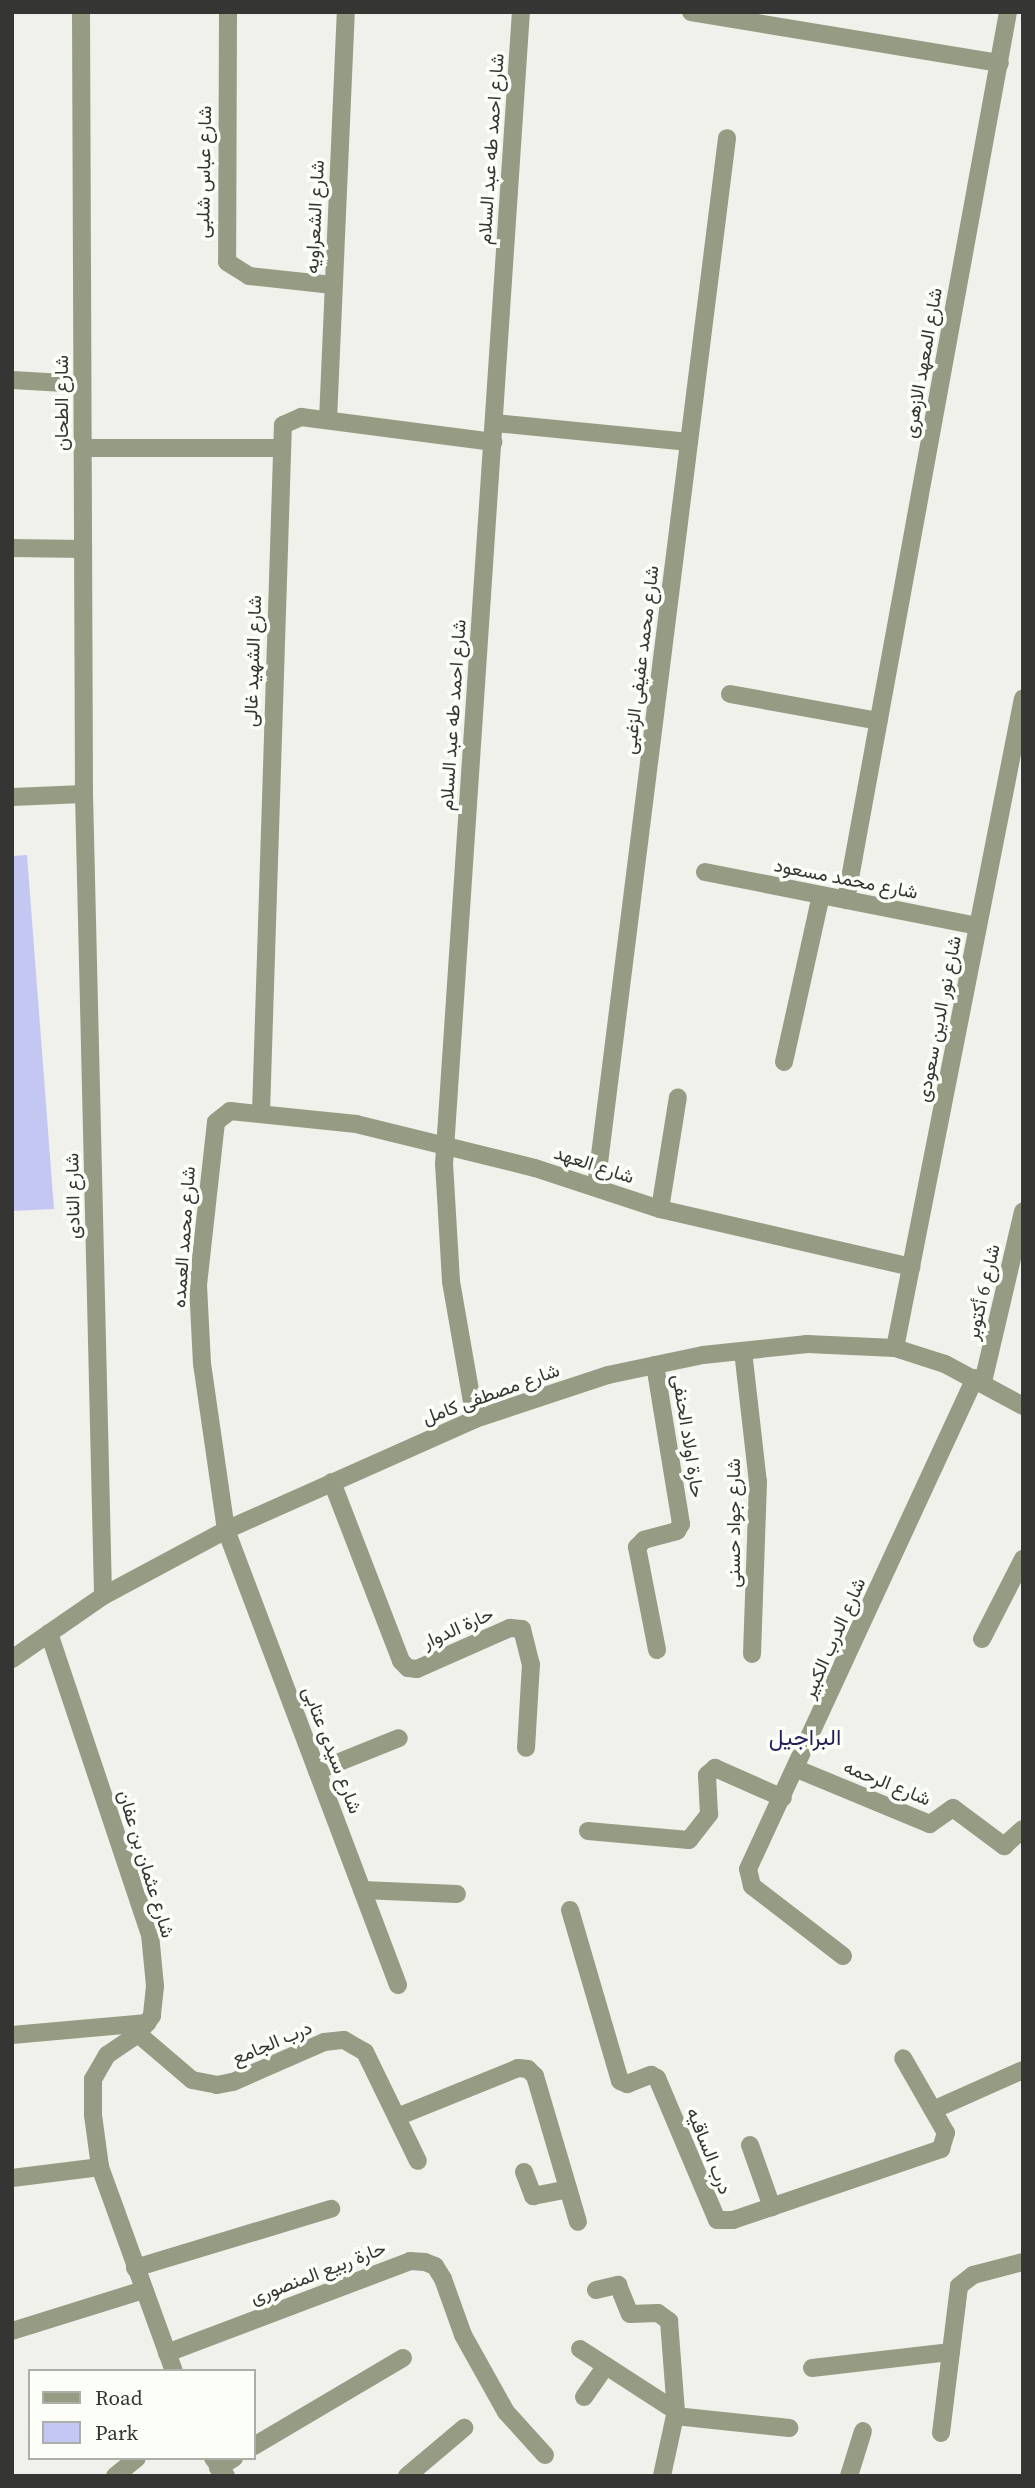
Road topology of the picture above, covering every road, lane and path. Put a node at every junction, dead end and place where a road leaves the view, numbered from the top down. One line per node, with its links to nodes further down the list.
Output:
1 (81, 12): 11 (street, شارع الطحان)
2 (228, 12): 9 (street, شارع عباس شلبى)
3 (521, 12): 13 (street, شارع احمد طه عبد السلام)
4 (691, 12): 7 (street)
5 (1008, 12): 7 (street, شارع المعهد الازهرى)
6 (345, 15): 9 (street, شارع الشعراويه)
7 (1000, 63): 22 (street, شارع المعهد الازهرى)
8 (727, 138): 15 (street, شارع محمد عفيفى الزغبى)
9 (333, 285): 12 (street, شارع الشعراويه)
10 (12, 380): 11 (street)
11 (82, 384): 16 (street, شارع الطحان)
12 (328, 420): 14 (street, شارع الشهيد غالى); 17 (street, شارع الشهيد غالى)
13 (495, 423): 14 (street, شارع احمد طه عبد السلام); 15 (street)
14 (493, 442): 32 (street, شارع احمد طه عبد السلام)
15 (689, 442): 33 (street, شارع محمد عفيفى الزغبى)
16 (83, 448): 17 (street); 19 (street, شارع الطحان)
17 (280, 448): 31 (street, شارع الشهيد غالى)
18 (12, 548): 19 (street)
19 (83, 549): 23 (street, شارع الطحان)
20 (730, 694): 22 (street)
21 (1023, 698): 28 (street, شارع نور الدين سعودى)
22 (879, 721): 27 (street, شارع المعهد الازهرى)
23 (84, 794): 24 (street); 46 (street, شارع النادى)
24 (12, 797)
25 (705, 872): 26 (street, شارع محمد مسعود)
26 (821, 895): 27 (street, شارع محمد مسعود); 29 (street)
27 (846, 900): 28 (street, شارع محمد مسعود)
28 (978, 926): 36 (street, شارع نور الدين سعودى)
29 (783, 1062)
30 (678, 1097): 34 (street)
31 (261, 1112): 32 (street, شارع العهد); 44 (street, شارع محمد العمده)
32 (444, 1145): 33 (street, شارع العهد); 42 (street, شارع احمد طه عبد السلام)
33 (596, 1187): 34 (street, شارع العهد)
34 (660, 1209): 36 (street, شارع العهد)
35 (1023, 1212): 40 (street, شارع 6 أكتوبر)
36 (911, 1267): 37 (street, شارع نور الدين سعودى)
37 (895, 1348): 38 (street, شارع مصطفى كامل); 40 (street, شارع مصطفى كامل)
38 (743, 1351): 39 (street, شارع مصطفى كامل); 50 (street, شارع جواد حسنى)
39 (655, 1365): 42 (street, شارع مصطفى كامل); 49 (street, حارة اولاد الحنفى)
40 (979, 1380): 41 (street, شارع مصطفى كامل); 54 (street, شارع الدرب الكبير)
41 (1023, 1406)
42 (475, 1419): 43 (street, شارع مصطفى كامل)
43 (332, 1482): 44 (street, شارع مصطفى كامل); 53 (street, حارة الدوار)
44 (226, 1530): 46 (street, شارع مصطفى كامل); 55 (street, شارع سيدى عتابى)
45 (1023, 1559): 48 (street)
46 (103, 1596): 47 (street, شارع مصطفى كامل)
47 (49, 1633): 51 (street, شارع مصطفى كامل); 64 (street, شارع عثمان بن عفان)
48 (982, 1639)
49 (657, 1650)
50 (752, 1654)
51 (12, 1659)
52 (399, 1738): 55 (street)
53 (526, 1748)
54 (797, 1769): 56 (street, شارع الدرب الكبير); 57 (street, شارع الرحمه)
55 (317, 1771): 59 (street, شارع سيدى عتابى)
56 (783, 1798): 58 (street); 62 (street, شارع الدرب الكبير)
57 (1023, 1829)
58 (588, 1831)
59 (362, 1890): 60 (street); 63 (street, شارع سيدى عتابى)
60 (457, 1894)
61 (570, 1910): 76 (street, درب الساقيه)
62 (843, 1956)
63 (398, 1985)
64 (143, 2029): 65 (street); 69 (street, درب الجامع); 72 (street)
65 (12, 2035)
66 (903, 2057): 68 (street, درب الساقيه)
67 (1023, 2070): 68 (street)
68 (933, 2110): 76 (street, درب الساقيه)
69 (397, 2117): 71 (street, درب الجامع); 75 (street)
70 (750, 2145): 76 (street)
71 (418, 2161)
72 (100, 2167): 74 (street); 80 (street)
73 (524, 2172): 75 (street)
74 (12, 2178)
75 (568, 2189): 78 (street)
76 (772, 2207)
77 (331, 2209): 80 (street)
78 (578, 2222)
79 (1023, 2262): 85 (street)
80 (135, 2268): 81 (street)
81 (144, 2290): 83 (street); 86 (street)
82 (596, 2290): 92 (street)
83 (12, 2331)
84 (580, 2349): 88 (street)
85 (951, 2352): 89 (street); 96 (street)
86 (167, 2353): 90 (street); 98 (street, حارة ربيع المنصورى)
87 (403, 2358): 97 (street)
88 (606, 2365): 91 (street); 92 (street)
89 (813, 2368)
90 (172, 2369)
91 (584, 2398)
92 (675, 2414): 94 (street); 102 (street)
93 (464, 2428): 101 (street)
94 (789, 2428)
95 (863, 2431): 103 (street)
96 (941, 2433)
97 (256, 2445)
98 (545, 2455)
99 (134, 2460): 100 (street)
100 (115, 2476)
101 (407, 2476)
102 (662, 2476)
103 (849, 2476)

